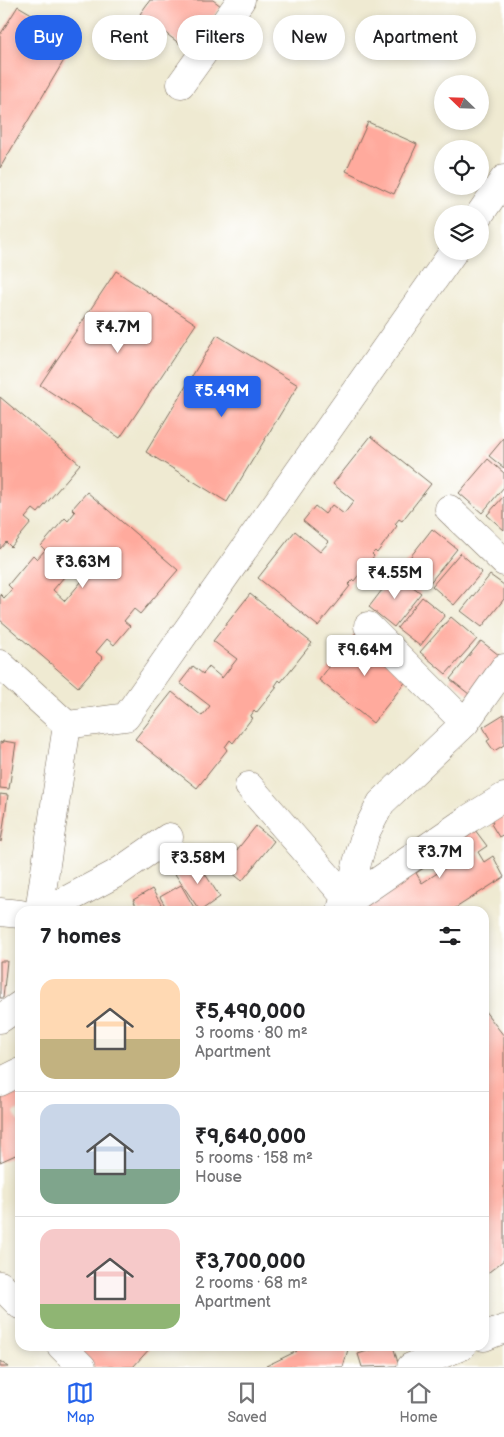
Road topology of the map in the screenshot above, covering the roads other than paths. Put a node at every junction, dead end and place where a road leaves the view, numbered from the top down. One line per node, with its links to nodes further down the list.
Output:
1 (241, 0): 2 (street)
2 (181, 84)
3 (504, 179): 4 (street)
4 (486, 205)
5 (448, 260): 12 (street)
6 (449, 509): 7 (street)
7 (504, 562)
8 (368, 626): 11 (street)
9 (0, 664): 12 (street)
10 (504, 668): 11 (street)
11 (465, 723): 18 (street)
12 (67, 726): 16 (street)
13 (249, 786): 18 (street)
14 (504, 796): 18 (street)
15 (169, 837): 17 (street)
16 (40, 906)
17 (55, 906)
18 (342, 906)
19 (0, 912): 20 (street)
20 (15, 914)
21 (15, 1008): 22 (street)
22 (0, 1019)
23 (15, 1074): 24 (street)
24 (0, 1082)
25 (0, 1285): 26 (street)
26 (15, 1300)
27 (504, 1329): 28 (street)
28 (489, 1335)
29 (66, 1351): 31 (street)
30 (450, 1351): 32 (street)
31 (82, 1367)
32 (410, 1367)

